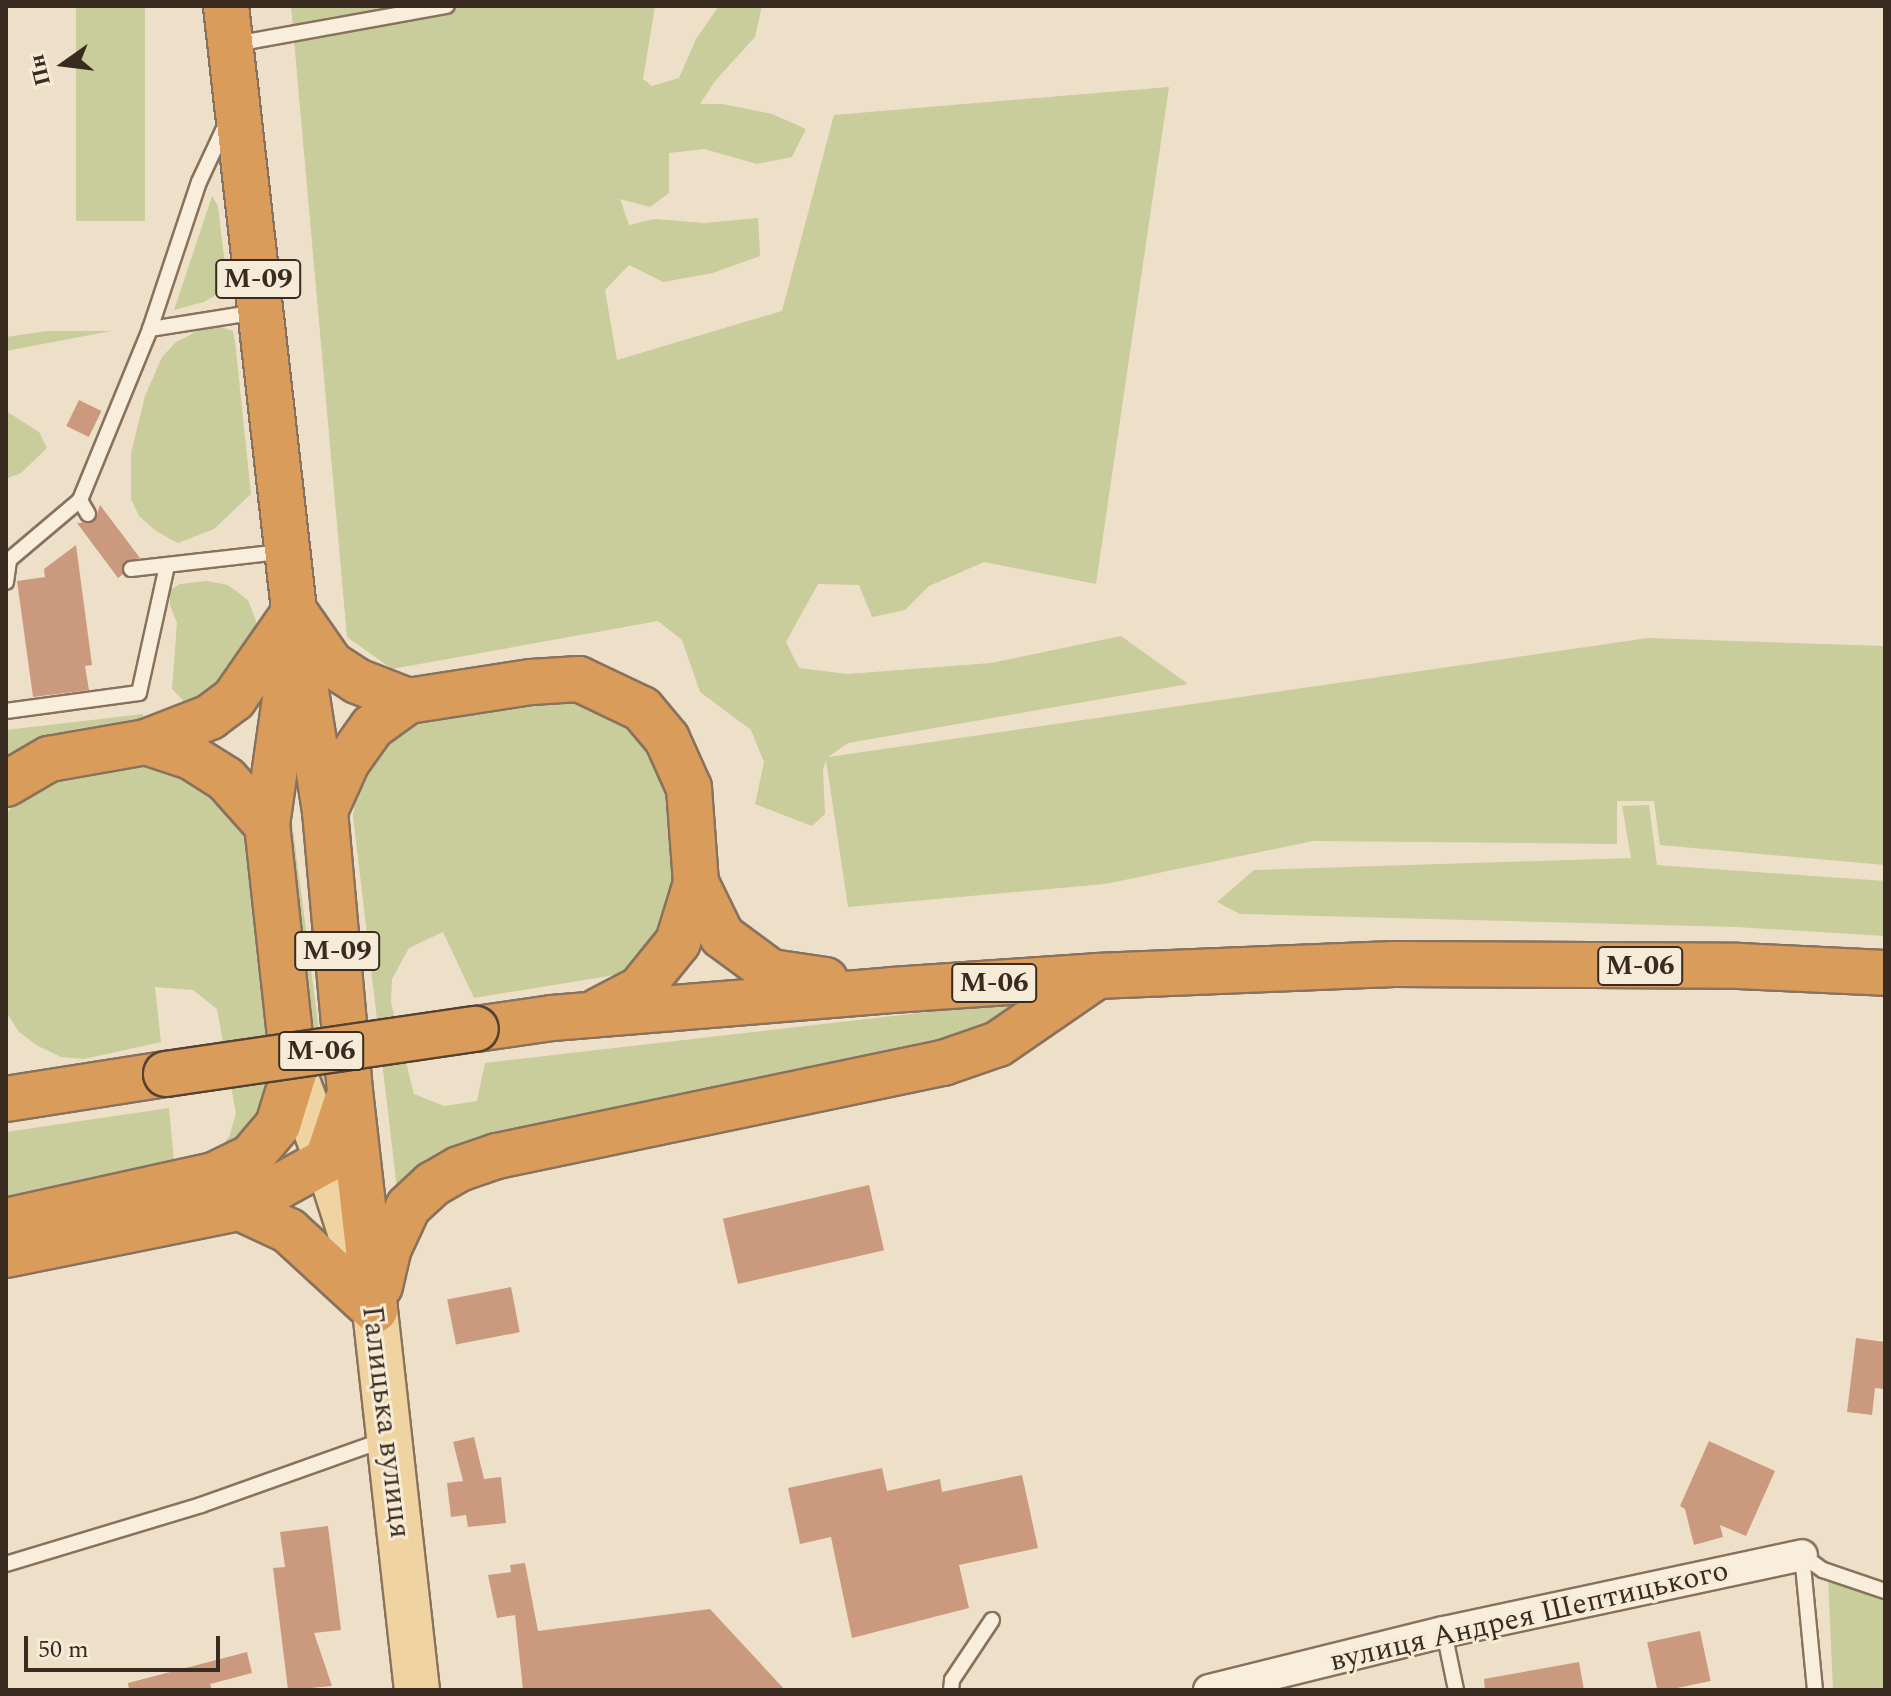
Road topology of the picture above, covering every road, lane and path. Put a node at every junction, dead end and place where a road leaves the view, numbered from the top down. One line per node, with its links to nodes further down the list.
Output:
1 (447, 6): 2 (lane)
2 (228, 25): 3 (highway, М-09)
3 (237, 101): 4 (highway, М-09); 5 (lane)
4 (262, 311): 5 (lane); 8 (highway, М-09)
5 (150, 329): 6 (lane)
6 (80, 500): 7 (lane); 11 (lane)
7 (88, 514)
8 (289, 551): 9 (lane); 12 (highway, М-09)
9 (167, 566): 10 (lane); 14 (lane)
10 (131, 569)
11 (6, 582)
12 (295, 620): 13 (highway); 15 (highway); 17 (highway, М-09); 18 (highway, М-09)
13 (408, 701): 17 (highway); 19 (highway)
14 (6, 711)
15 (146, 742): 16 (highway); 18 (highway)
16 (6, 784)
17 (325, 811): 25 (highway, М-09)
18 (267, 825): 24 (highway, М-09)
19 (696, 883): 22 (highway); 23 (highway)
20 (1885, 973): 21 (highway, М-06)
21 (1096, 976): 22 (highway, М-06); 31 (highway)
22 (892, 990): 23 (highway, М-06)
23 (589, 1016): 26 (highway, М-06, bridge)
24 (294, 1073): 27 (main road, М-09); 29 (highway)
25 (350, 1091): 27 (highway, М-09); 31 (highway)
26 (6, 1099)
27 (327, 1160): 28 (highway); 31 (main road, Галицька вулиця / М-09)
28 (240, 1208): 30 (highway); 31 (highway)
29 (6, 1221)
30 (6, 1255)
31 (375, 1310): 32 (main road, Галицька вулиця / М-09)
32 (392, 1437): 34 (lane); 38 (main road, Галицька вулиця / М-09)
33 (1802, 1555): 35 (lane); 37 (street, вулиця Андрея Шептицького); 42 (lane)
34 (6, 1564)
35 (1885, 1591)
36 (992, 1620): 39 (lane)
37 (1444, 1632): 40 (street, вулиця Андрея Шептицького); 41 (lane)
38 (417, 1690)
39 (951, 1690)
40 (1209, 1690)
41 (1456, 1690)
42 (1815, 1690)

